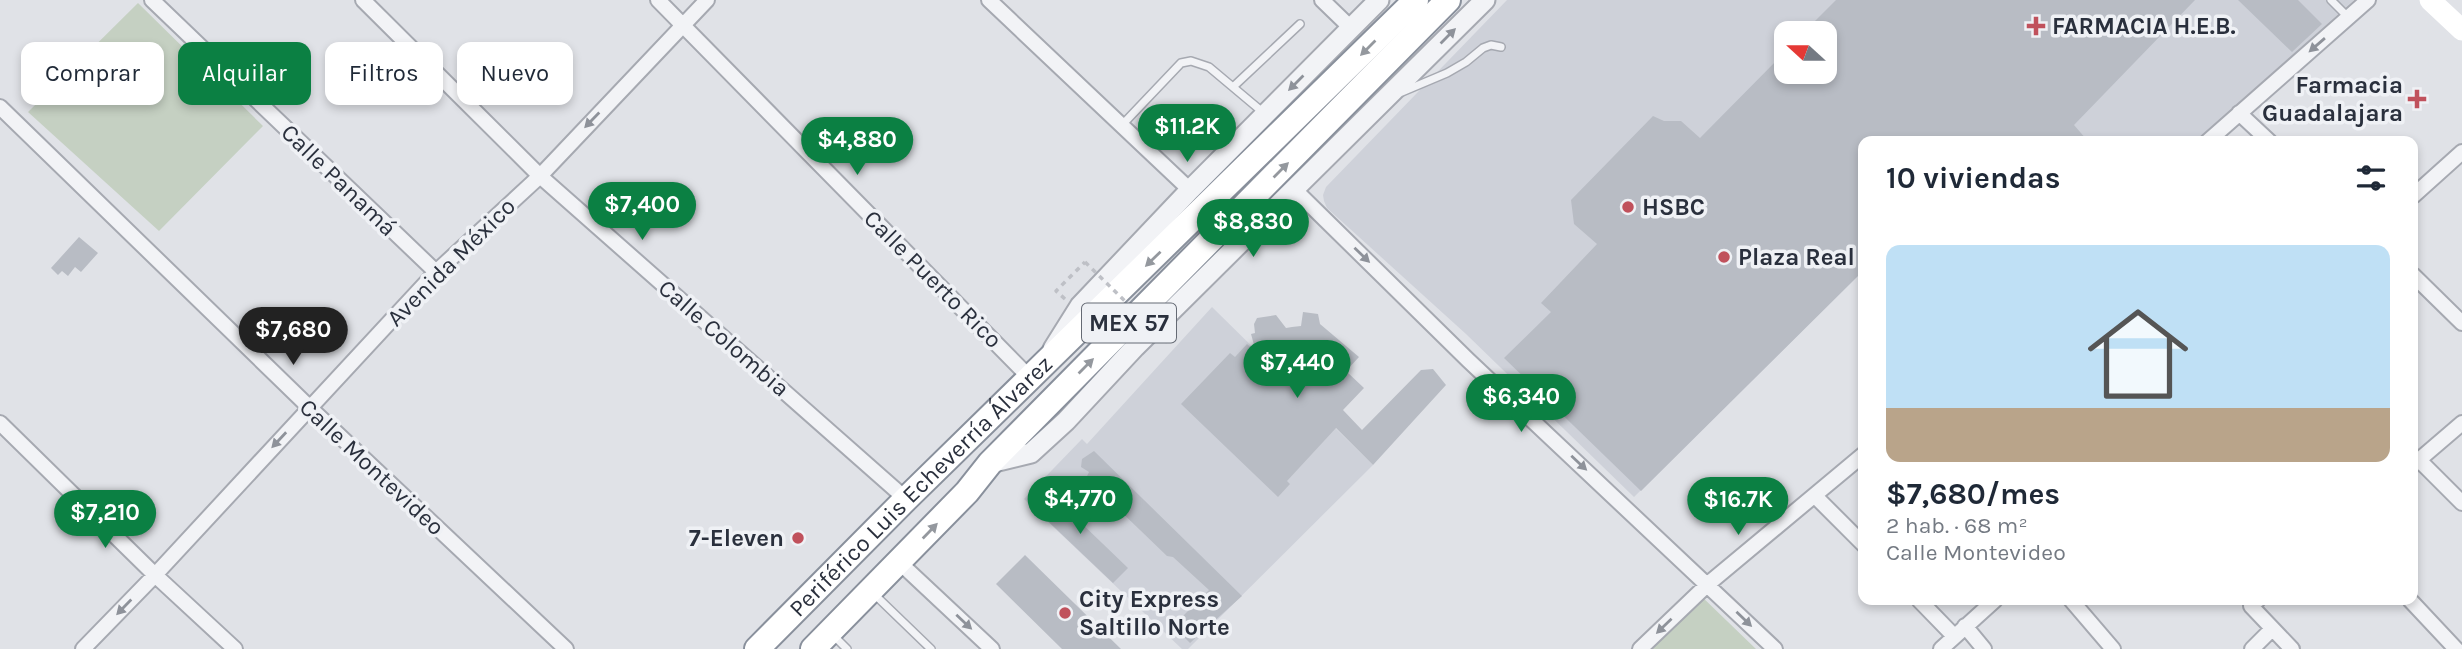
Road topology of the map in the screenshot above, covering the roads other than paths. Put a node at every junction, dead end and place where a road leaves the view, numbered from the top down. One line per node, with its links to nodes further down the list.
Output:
1 (152, 0): 33 (street, Calle Panamá)
2 (363, 0): 29 (street, Calle Colombia)
3 (657, 0): 16 (street, Calle Puerto Rico)
4 (707, 0): 16 (street, Avenida México)
5 (989, 0): 25 (street)
6 (1322, 0): 17 (street)
7 (1379, 0): 17 (street)
8 (1416, 0): 36 (highway, Periférico Luis Echeverría Álvarez / MEX 57, one-way to 36)
9 (1448, 0): 42 (highway, Periférico Luis Echeverría Álvarez / MEX 57, one-way to 9)
10 (1485, 0): 21 (street, one-way to 10)
11 (2331, 0): 14 (lane)
12 (2368, 0): 14 (street)
13 (2430, 0): 18 (main road)
14 (2348, 17): 23 (street, one-way to 23)
15 (1300, 24): 20 (lane)
16 (684, 25): 29 (street, Avenida México, one-way to 29); 36 (street, Calle Puerto Rico)
17 (1351, 28): 24 (street, one-way to 24)
18 (2462, 30)
19 (1501, 47): 21 (lane)
20 (1233, 87): 24 (lane); 25 (lane)
21 (1388, 97): 31 (street)
22 (0, 107): 37 (street, Calle Montevideo)
23 (2239, 113): 26 (street); 27 (street)
24 (1265, 115): 30 (street)
25 (1121, 125): 30 (street)
26 (2214, 136)
27 (2264, 136)
28 (2462, 152): 32 (street)
29 (540, 176): 33 (street, Avenida México); 45 (street, Calle Colombia)
30 (1190, 190): 36 (street)
31 (1295, 190): 42 (street); 50 (street, one-way to 50)
32 (2418, 192)
33 (436, 272): 37 (street, Avenida México)
34 (2418, 280): 35 (street)
35 (2462, 323)
36 (1038, 372): 45 (highway, Periférico Luis Echeverría Álvarez / MEX 57)
37 (310, 408): 49 (street, Avenida México, one-way to 49); 63 (street, Calle Montevideo)
38 (0, 423): 49 (street)
39 (2462, 423): 41 (street)
40 (1858, 459): 44 (street)
41 (2418, 460)
42 (990, 463): 48 (highway, Periférico Luis Echeverría Álvarez / MEX 57, one-way to 42)
43 (2418, 464): 46 (street)
44 (1815, 496): 47 (street); 50 (street)
45 (906, 499): 64 (highway, Periférico Luis Echeverría Álvarez / MEX 57)
46 (2462, 503)
47 (1858, 539)
48 (899, 562): 51 (highway, Periférico Luis Echeverría Álvarez / MEX 57); 66 (street, one-way to 66)
49 (155, 575): 61 (street, Avenida México, one-way to 61); 62 (street)
50 (1708, 584): 67 (street, one-way to 67); 68 (street, one-way to 68)
51 (871, 591): 59 (highway, Periférico Luis Echeverría Álvarez / MEX 57); 65 (lane)
52 (1926, 605): 58 (street)
53 (1989, 605): 58 (street)
54 (2075, 605): 71 (street)
55 (2256, 605): 57 (street)
56 (2415, 605): 60 (street)
57 (2272, 629): 72 (street); 73 (street)
58 (1960, 631): 69 (street); 70 (street)
59 (830, 643)
60 (2457, 645)
61 (83, 649)
62 (235, 649)
63 (566, 649)
64 (757, 649)
65 (931, 649)
66 (992, 649)
67 (1640, 649)
68 (1775, 649)
69 (1941, 649)
70 (1984, 649)
71 (2113, 649)
72 (2252, 649)
73 (2292, 649)

